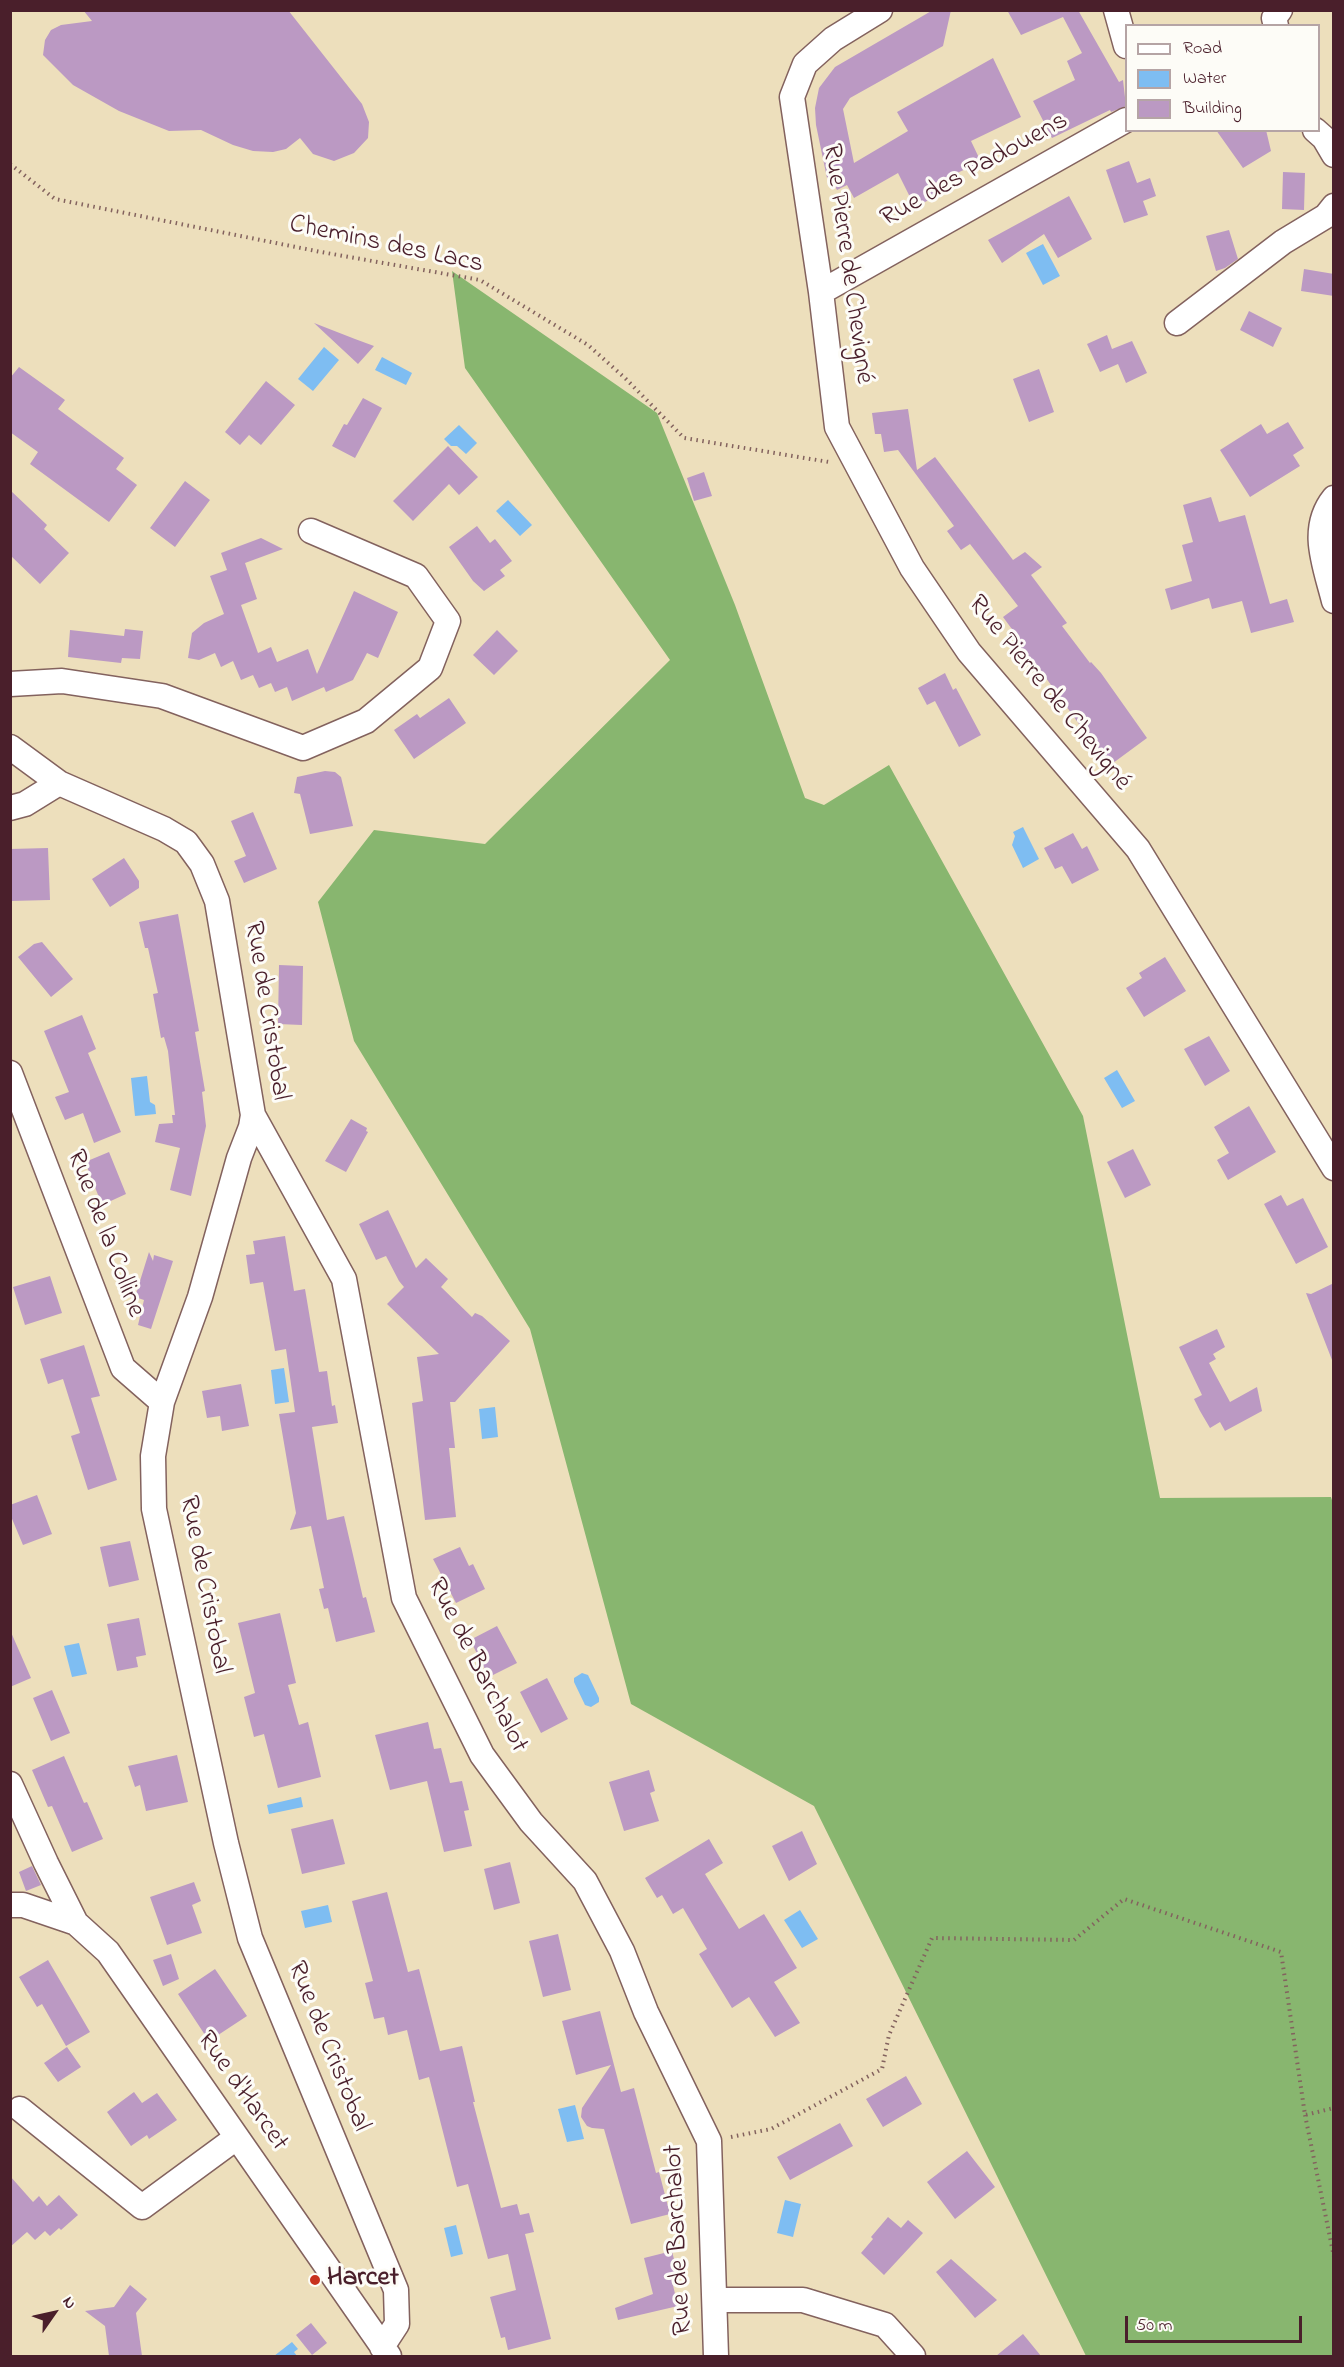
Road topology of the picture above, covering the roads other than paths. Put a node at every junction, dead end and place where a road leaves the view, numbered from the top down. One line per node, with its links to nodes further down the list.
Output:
1 (880, 10): 10 (street, Rue Pierre de Chevigné)
2 (1116, 10): 5 (street)
3 (1280, 10): 4 (street)
4 (1276, 24)
5 (1125, 42)
6 (1125, 121): 10 (street, Rue des Padouens)
7 (1317, 132): 8 (street)
8 (1334, 155)
9 (1334, 206): 11 (street)
10 (821, 292): 21 (street, Rue Pierre de Chevigné)
11 (1177, 323)
12 (1334, 498): 14 (street)
13 (311, 531): 15 (street)
14 (1334, 601)
15 (10, 684)
16 (10, 747): 17 (street, Rue de Cristobal)
17 (59, 783): 18 (street); 20 (street, Rue de Cristobal)
18 (10, 808)
19 (10, 1073): 22 (street, Rue de la Colline)
20 (253, 1115): 22 (street, Rue de Cristobal); 28 (street, Rue de Barchalot)
21 (1334, 1168)
22 (162, 1402): 29 (street, Rue de Cristobal)
23 (10, 1784): 25 (street)
24 (10, 1905): 25 (street, Rue d'Harcet)
25 (76, 1923): 27 (street, Rue d'Harcet)
26 (20, 2109): 27 (street)
27 (236, 2138): 29 (street, Rue d'Harcet)
28 (715, 2300): 30 (street, Rue de Barchalot); 31 (street)
29 (386, 2352)
30 (716, 2356)
31 (913, 2356)

